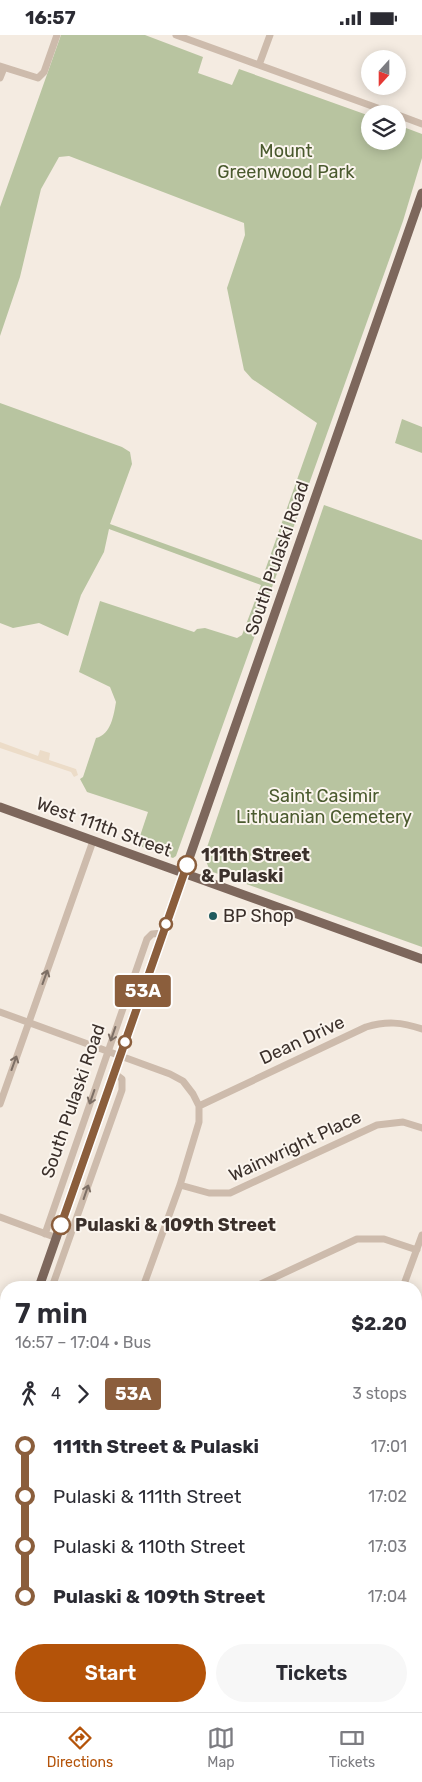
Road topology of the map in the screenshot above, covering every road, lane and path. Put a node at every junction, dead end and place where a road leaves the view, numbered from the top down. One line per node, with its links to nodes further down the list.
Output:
1 (57, 35): 5 (street)
2 (176, 35): 4 (street)
3 (270, 35): 4 (street)
4 (259, 65): 7 (street)
5 (2, 67): 6 (street)
6 (0, 78)
7 (369, 105)
8 (406, 118): 9 (street)
9 (422, 124)
10 (422, 193): 13 (main road, South Pulaski Road)
11 (0, 807): 12 (main road, West 111th Street)
12 (93, 841): 13 (main road, West 111th Street); 17 (street, one-way to 12)
13 (184, 873): 14 (main road, South Pulaski Road); 15 (main road, West 111th Street)
14 (163, 933): 19 (street, South Pulaski Road, one-way to 19); 20 (main road, South Pulaski Road)
15 (422, 959)
16 (0, 1012): 17 (street)
17 (29, 1023): 19 (street); 22 (street, one-way to 17)
18 (422, 1029): 23 (street, Dean Drive)
19 (108, 1051): 20 (street); 27 (street, South Pulaski Road, one-way to 27)
20 (120, 1055): 21 (main road, South Pulaski Road); 23 (street)
21 (114, 1073): 29 (main road, South Pulaski Road); 32 (street, South Pulaski Road, one-way to 21)
22 (0, 1104)
23 (199, 1106): 25 (street)
24 (422, 1128): 25 (street, Wainwright Place)
25 (180, 1185): 33 (street)
26 (0, 1217): 27 (street)
27 (45, 1233): 29 (street)
28 (422, 1235): 30 (street)
29 (57, 1238): 31 (main road, South Pulaski Road)
30 (417, 1250): 34 (street); 35 (street)
31 (41, 1281)
32 (54, 1281)
33 (145, 1281)
34 (267, 1281)
35 (406, 1281)

